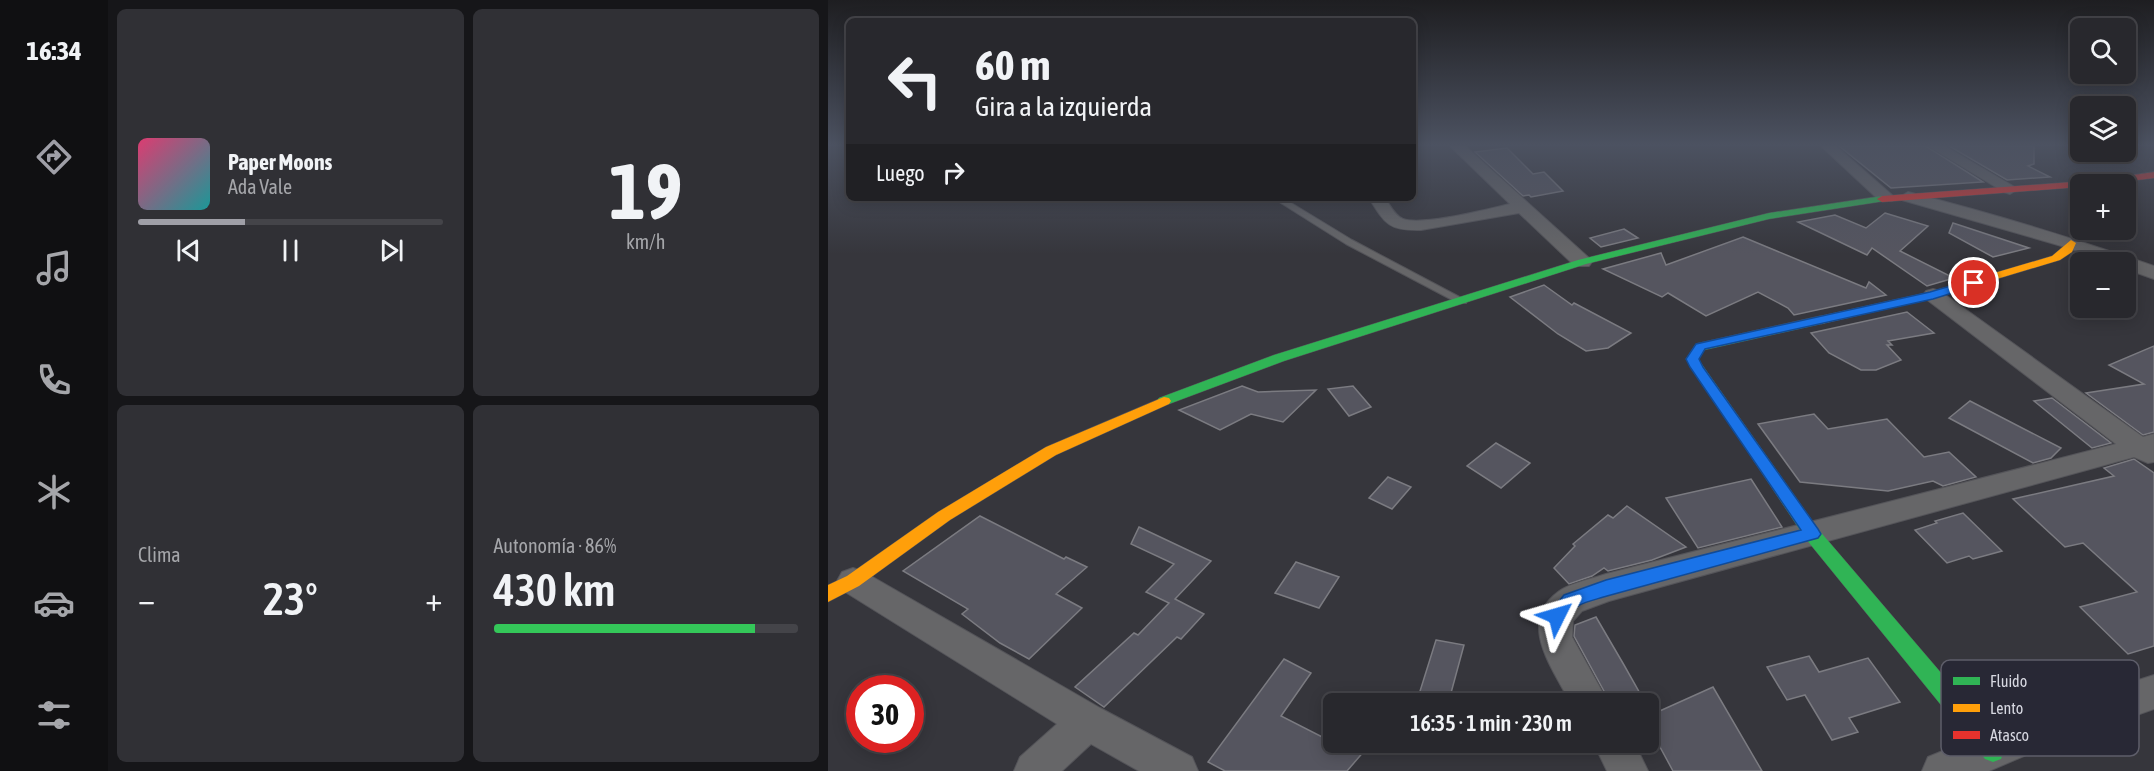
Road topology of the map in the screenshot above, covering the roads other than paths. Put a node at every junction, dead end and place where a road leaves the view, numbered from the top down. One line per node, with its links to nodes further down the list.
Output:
1 (1496, 182): 10 (street)
2 (1868, 182): 7 (street)
3 (1998, 182): 5 (street)
4 (2106, 182): 5 (street)
5 (2010, 189): 6 (street)
6 (1908, 197): 7 (street); 11 (street)
7 (1886, 198): 13 (street)
8 (1282, 201): 17 (lane)
9 (1379, 201): 10 (street)
10 (1523, 207): 13 (street)
11 (2071, 243): 12 (street); 16 (street)
12 (2095, 252)
13 (1582, 262): 17 (street)
14 (2136, 267): 15 (street)
15 (2154, 273)
16 (1933, 295): 18 (street); 19 (street)
17 (1462, 301): 20 (street)
18 (2149, 450): 19 (street)
19 (1812, 534): 21 (street); 23 (street)
20 (841, 588): 25 (street)
21 (1941, 688)
22 (2154, 692): 24 (street)
23 (1585, 693)
24 (2139, 697)
25 (1087, 721): 28 (street); 29 (street)
26 (1618, 753): 30 (street)
27 (1978, 756): 31 (street)
28 (1034, 771)
29 (1178, 771)
30 (1628, 771)
31 (1942, 771)

